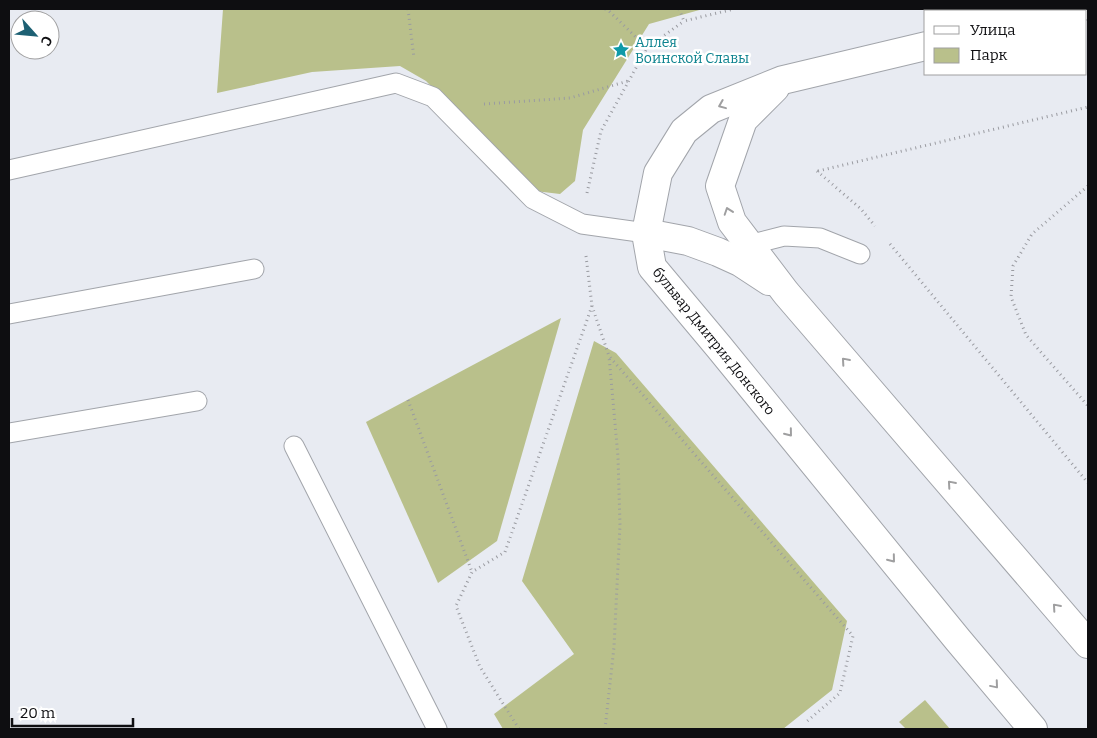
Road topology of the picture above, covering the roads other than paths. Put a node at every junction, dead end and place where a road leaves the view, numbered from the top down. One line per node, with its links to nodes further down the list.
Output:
1 (924, 46): 2 (street, бульвар Дмитрия Донского)
2 (783, 80): 4 (street, бульвар Дмитрия Донского, one-way to 4); 5 (street, one-way to 2)
3 (9, 170): 4 (lane)
4 (646, 233): 8 (street); 15 (street, бульвар Дмитрия Донского, one-way to 15)
5 (749, 245): 6 (lane); 8 (street)
6 (860, 254)
7 (254, 269): 9 (lane)
8 (786, 293): 13 (street, one-way to 8)
9 (9, 314)
10 (197, 401): 11 (lane)
11 (9, 433)
12 (294, 446): 14 (lane)
13 (1088, 644)
14 (437, 729)
15 (1033, 729)

